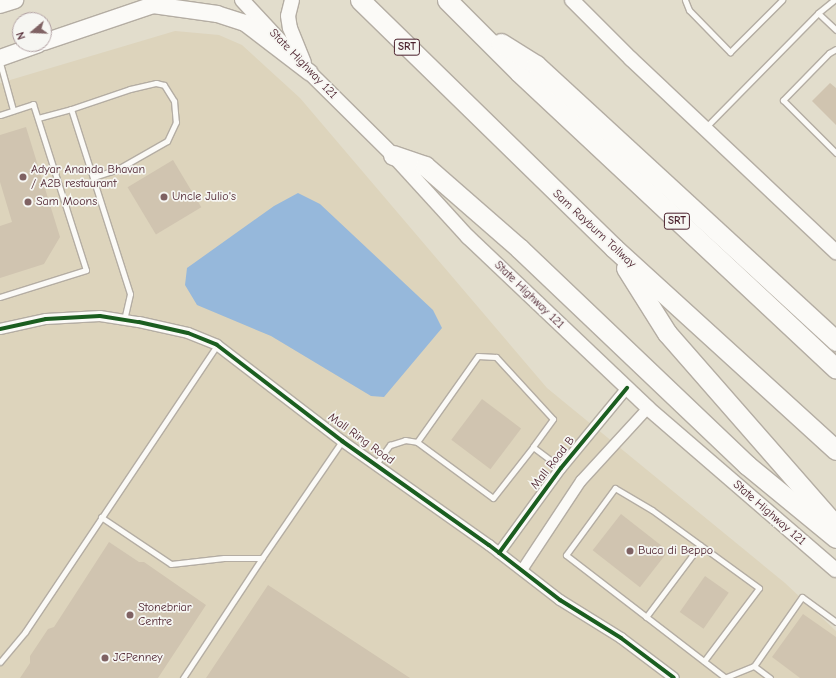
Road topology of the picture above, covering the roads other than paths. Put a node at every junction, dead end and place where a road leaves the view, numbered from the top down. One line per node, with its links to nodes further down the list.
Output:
1 (15, 0): 11 (main road)
2 (169, 0): 12 (main road)
3 (242, 0): 21 (main road, State Highway 121)
4 (292, 0): 21 (main road)
5 (360, 0): 30 (highway, Sam Rayburn Tollway / SRT)
6 (447, 0): 20 (highway, SRT)
7 (572, 0): 26 (main road)
8 (685, 0): 9 (lane)
9 (782, 0)
10 (830, 1): 13 (lane)
11 (0, 5)
12 (143, 6): 15 (main road); 21 (main road)
13 (818, 13): 14 (lane); 26 (lane)
14 (836, 30)
15 (52, 39)
16 (836, 49): 27 (lane)
17 (17, 52): 18 (main road)
18 (0, 58)
19 (0, 63): 23 (lane)
20 (527, 69): 35 (highway); 37 (highway, SRT)
21 (309, 72): 28 (main road, State Highway 121)
22 (71, 109): 25 (lane); 29 (lane); 29 (lane)
23 (13, 110): 24 (lane); 25 (lane)
24 (0, 115)
25 (38, 118): 32 (lane)
26 (705, 128): 31 (main road)
27 (836, 153)
28 (393, 155): 38 (main road, State Highway 121); 48 (highway)
29 (93, 177): 33 (lane)
30 (614, 248): 43 (highway, Sam Rayburn Tollway / SRT); 47 (highway)
31 (836, 252)
32 (0, 297)
33 (124, 319): 34 (street, Mall Ring Road); 36 (street, Mall Ring Road)
34 (0, 329)
35 (836, 341)
36 (216, 345): 40 (street, Mall Ring Road); 46 (lane)
37 (836, 368)
38 (627, 388): 39 (main road, State Highway 121); 45 (street, Mall Road B)
39 (648, 408): 52 (street); 53 (main road, State Highway 121)
40 (342, 441): 44 (street, Mall Ring Road); 51 (lane)
41 (417, 442): 42 (lane); 42 (lane); 44 (lane)
42 (533, 447): 45 (lane)
43 (836, 450)
44 (376, 464): 50 (street, Mall Ring Road)
45 (561, 468): 50 (street, Mall Road B)
46 (101, 517): 51 (lane); 57 (lane)
47 (836, 526)
48 (836, 538)
49 (700, 544): 54 (lane); 54 (lane); 56 (lane)
50 (499, 553): 52 (street, Mall Ring Road)
51 (262, 558): 60 (lane)
52 (522, 570): 59 (street, Mall Ring Road)
53 (836, 570)
54 (646, 617): 56 (lane)
55 (836, 622): 58 (lane)
56 (704, 661): 61 (lane)
57 (0, 662)
58 (754, 666): 61 (lane); 62 (lane)
59 (668, 676)
60 (183, 678)
61 (725, 678)
62 (770, 678)

